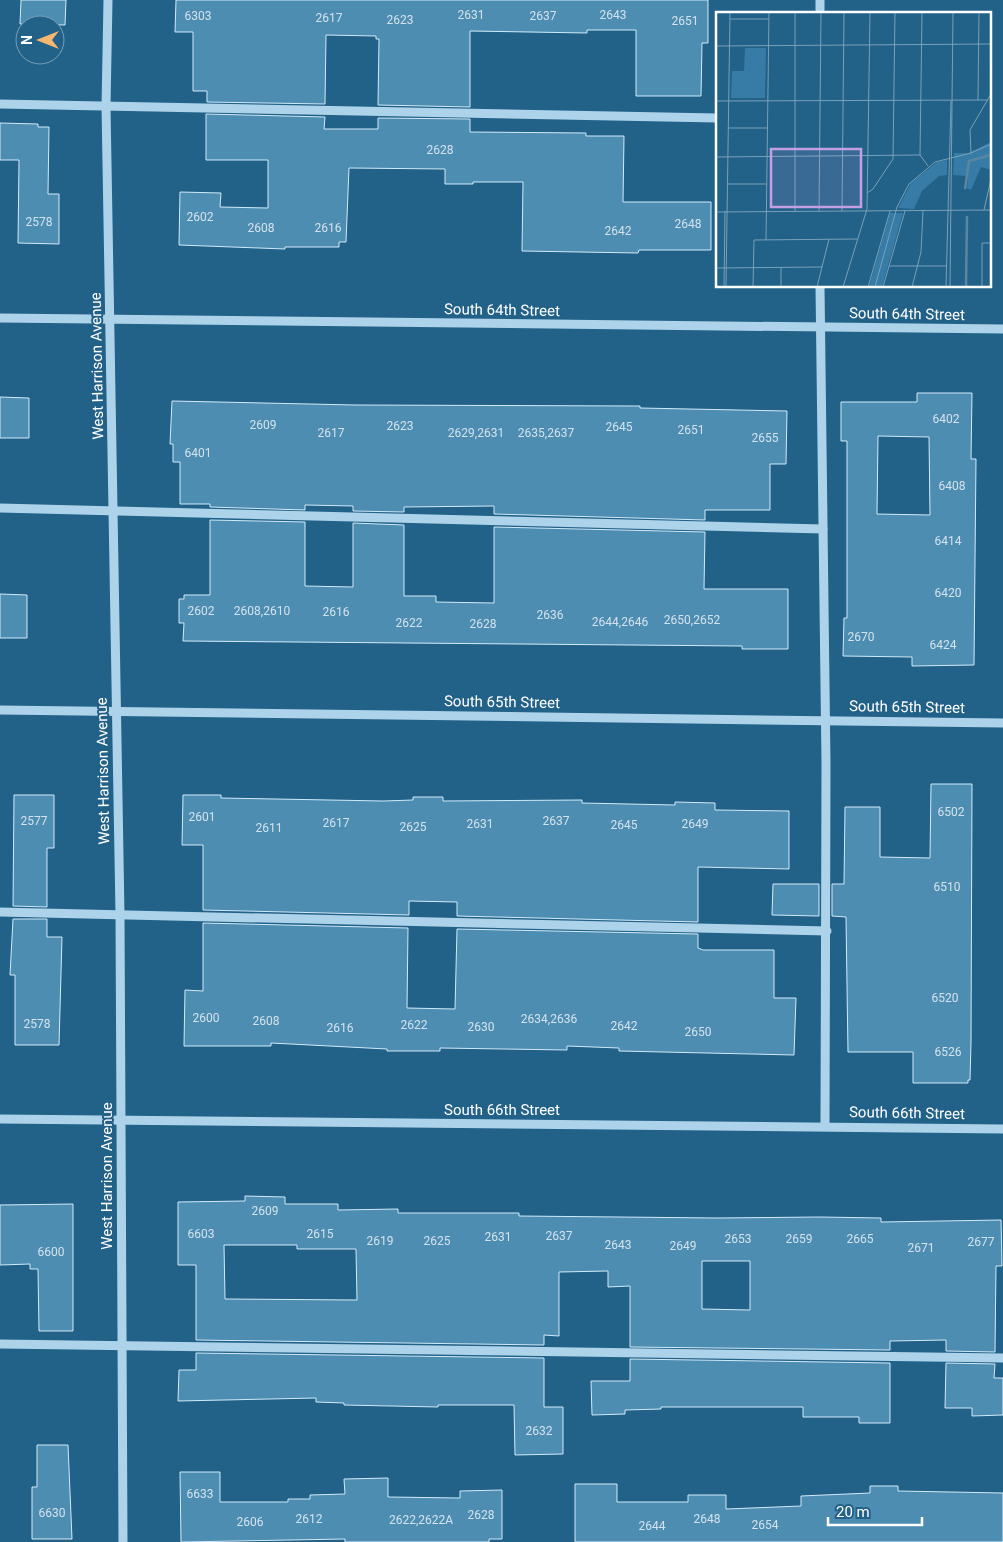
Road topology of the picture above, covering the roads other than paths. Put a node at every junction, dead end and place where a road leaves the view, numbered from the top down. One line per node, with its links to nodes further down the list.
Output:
1 (108, 0): 3 (street, West Harrison Avenue)
2 (0, 104): 3 (street)
3 (106, 106): 4 (street); 7 (street, West Harrison Avenue)
4 (716, 118)
5 (820, 288): 8 (street)
6 (0, 318): 7 (street, South 64th Street)
7 (110, 319): 8 (street, South 64th Street); 11 (street, West Harrison Avenue)
8 (819, 327): 9 (street, South 64th Street); 12 (street)
9 (1003, 329)
10 (0, 508): 11 (street)
11 (112, 510): 12 (street); 14 (street, West Harrison Avenue)
12 (823, 528): 15 (street)
13 (0, 710): 14 (street, South 65th Street)
14 (115, 712): 15 (street, South 65th Street); 18 (street, West Harrison Avenue)
15 (825, 720): 16 (street, South 65th Street); 19 (street)
16 (1003, 723)
17 (0, 912): 18 (street)
18 (120, 914): 19 (street); 21 (street, West Harrison Avenue)
19 (827, 931): 22 (street)
20 (0, 1119): 21 (street, South 66th Street)
21 (121, 1120): 22 (street, South 66th Street); 25 (street, West Harrison Avenue)
22 (825, 1126): 23 (street, South 66th Street)
23 (1003, 1129)
24 (0, 1344): 25 (street)
25 (121, 1346): 26 (street); 27 (street, West Harrison Avenue)
26 (1003, 1358)
27 (123, 1542)

